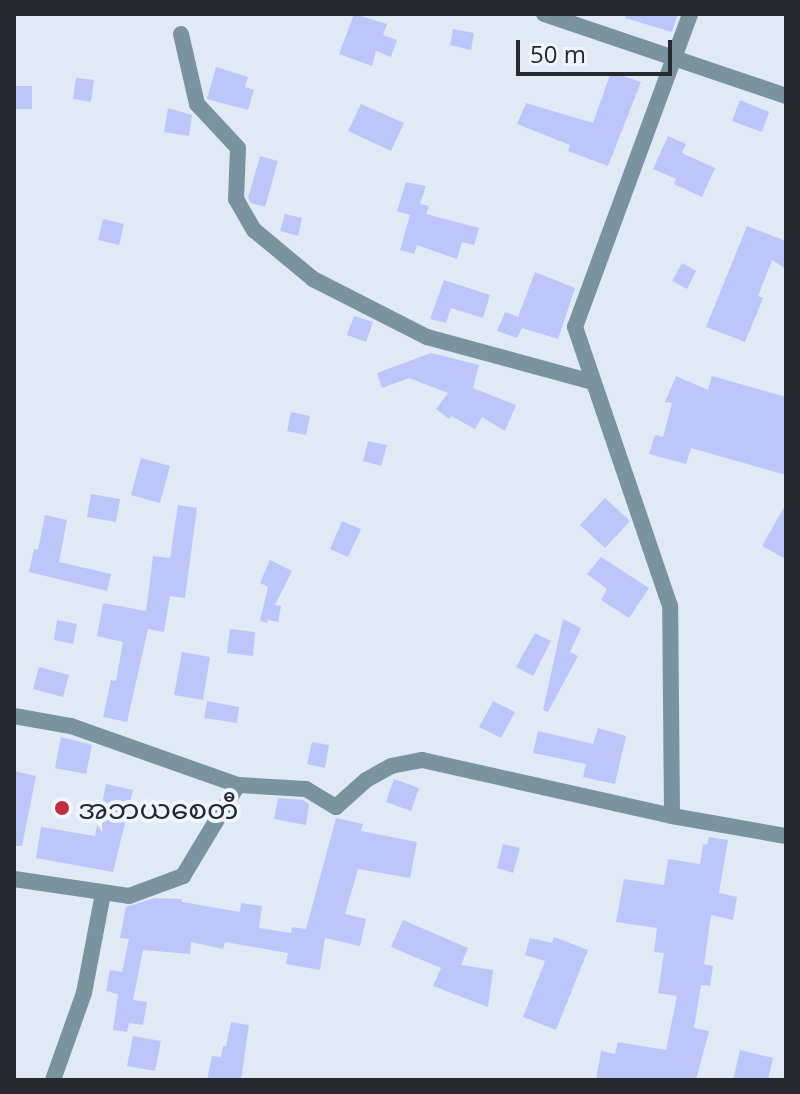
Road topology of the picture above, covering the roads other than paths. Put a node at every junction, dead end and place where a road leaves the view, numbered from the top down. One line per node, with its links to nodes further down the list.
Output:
1 (544, 14): 4 (street)
2 (690, 14): 4 (street)
3 (181, 34): 6 (street)
4 (676, 58): 5 (street); 6 (street)
5 (786, 96)
6 (593, 382): 9 (street)
7 (14, 716): 8 (street)
8 (238, 785): 9 (street); 12 (street)
9 (672, 816): 10 (street)
10 (786, 836)
11 (14, 879): 12 (street)
12 (103, 893): 13 (street)
13 (53, 1080)

